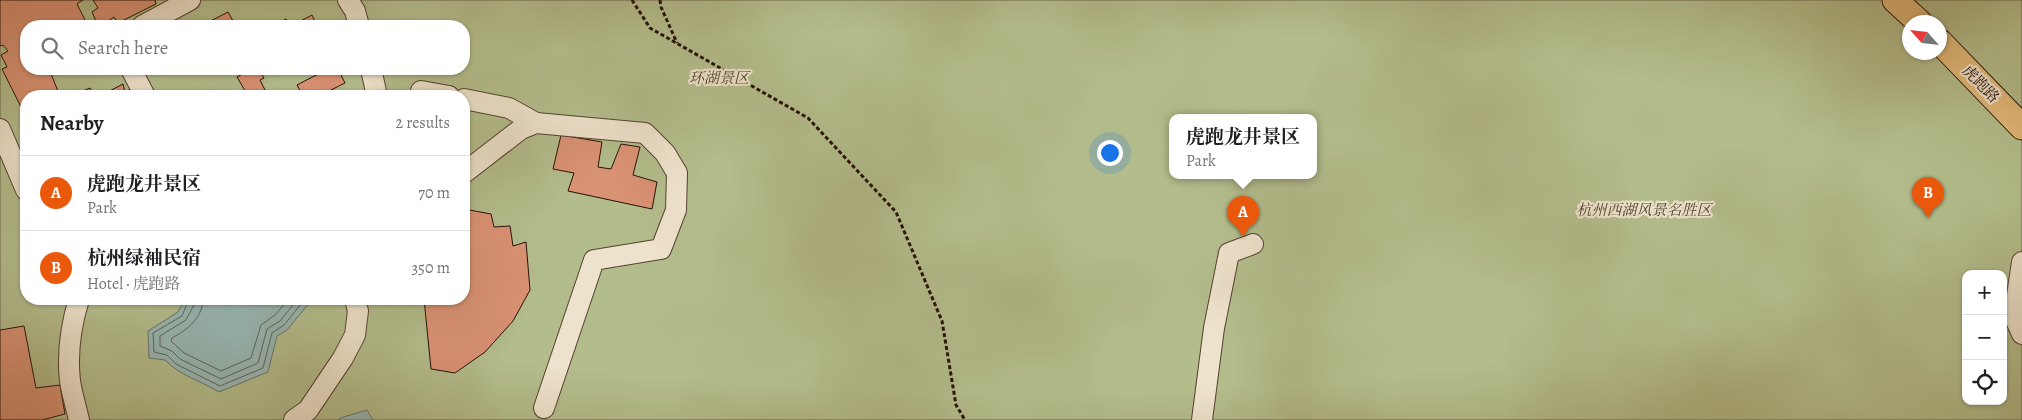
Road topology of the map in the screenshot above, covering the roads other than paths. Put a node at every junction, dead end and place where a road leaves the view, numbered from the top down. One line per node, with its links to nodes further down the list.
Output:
1 (190, 0): 5 (street)
2 (348, 0): 6 (street)
3 (1896, 0): 4 (main road)
4 (1912, 15)
5 (153, 20)
6 (357, 20)
7 (1947, 49): 13 (main road, 虎跑路)
8 (134, 75): 10 (street)
9 (372, 75): 11 (street)
10 (142, 90)
11 (375, 90)
12 (470, 100): 14 (street)
13 (2017, 118)
14 (536, 123): 16 (street); 23 (street)
15 (0, 129): 17 (street)
16 (470, 168)
17 (20, 176)
18 (1252, 244): 26 (street)
19 (2022, 262): 22 (street)
20 (77, 305): 24 (street)
21 (356, 305): 25 (street)
22 (2022, 334)
23 (544, 408)
24 (79, 420)
25 (294, 420)
26 (1202, 420)

